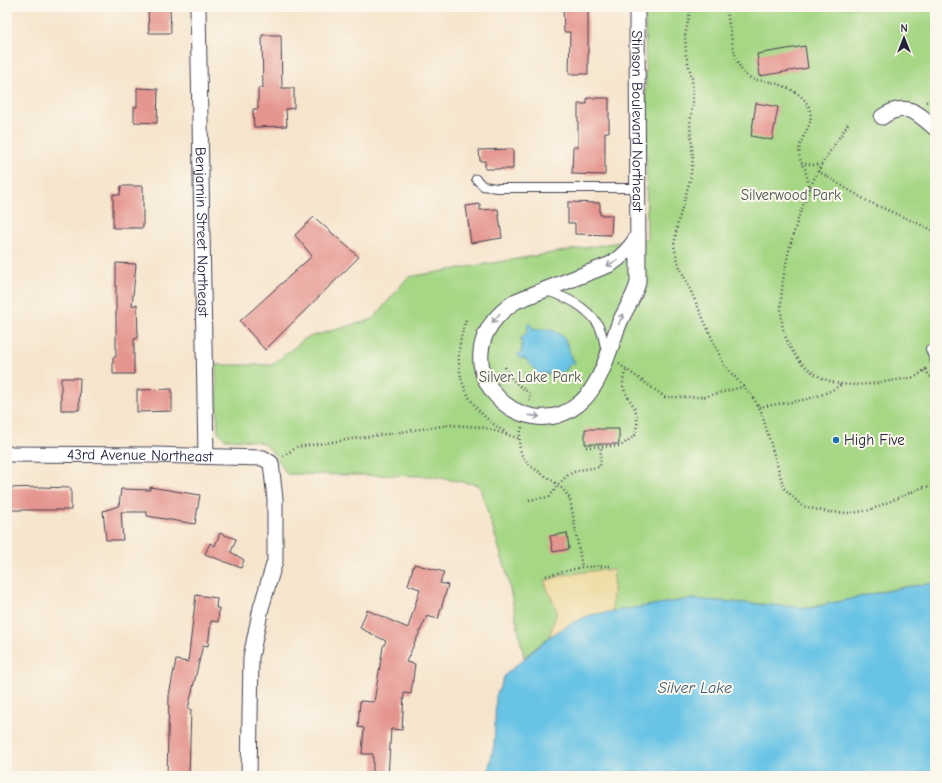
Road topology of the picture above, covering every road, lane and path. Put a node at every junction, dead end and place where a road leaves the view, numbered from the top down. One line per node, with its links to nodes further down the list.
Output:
1 (198, 7): 33 (street, Benjamin Street Northeast)
2 (637, 7): 12 (street, Stinson Boulevard Northeast)
3 (691, 7): 26 (path)
4 (726, 7): 8 (path)
5 (882, 117): 7 (street)
6 (848, 124): 9 (path)
7 (935, 128)
8 (801, 163): 9 (path); 13 (path)
9 (823, 164): 10 (path)
10 (818, 171): 13 (path); 15 (path)
11 (476, 179): 12 (lane)
12 (638, 188): 16 (street, Stinson Boulevard Northeast)
13 (810, 189): 14 (path); 25 (path)
14 (830, 200)
15 (935, 231)
16 (638, 235): 17 (street, Stinson Boulevard Northeast, one-way to 17); 19 (street, Stinson Boulevard Northeast, one-way to 16)
17 (543, 290): 19 (lane); 28 (street, Stinson Boulevard Northeast, one-way to 28)
18 (930, 349): 20 (lane)
19 (606, 358): 22 (path); 28 (street, Stinson Boulevard Northeast, one-way to 19)
20 (932, 364): 23 (path)
21 (505, 367): 28 (path)
22 (627, 369): 26 (path); 30 (path)
23 (925, 370): 24 (path); 25 (path)
24 (935, 382)
25 (842, 384): 27 (path)
26 (743, 387): 27 (path)
27 (759, 407): 36 (path)
28 (525, 415): 29 (path)
29 (518, 438): 34 (path); 35 (path)
30 (601, 446): 31 (path); 35 (path)
31 (586, 447)
32 (7, 454): 33 (street, 43rd Avenue Northeast)
33 (206, 456): 34 (street, 43rd Avenue Northeast)
34 (271, 463): 41 (street)
35 (559, 484): 37 (path); 39 (path)
36 (935, 485)
37 (529, 500)
38 (612, 566): 39 (path)
39 (582, 567): 40 (path)
40 (546, 576)
41 (249, 776)

